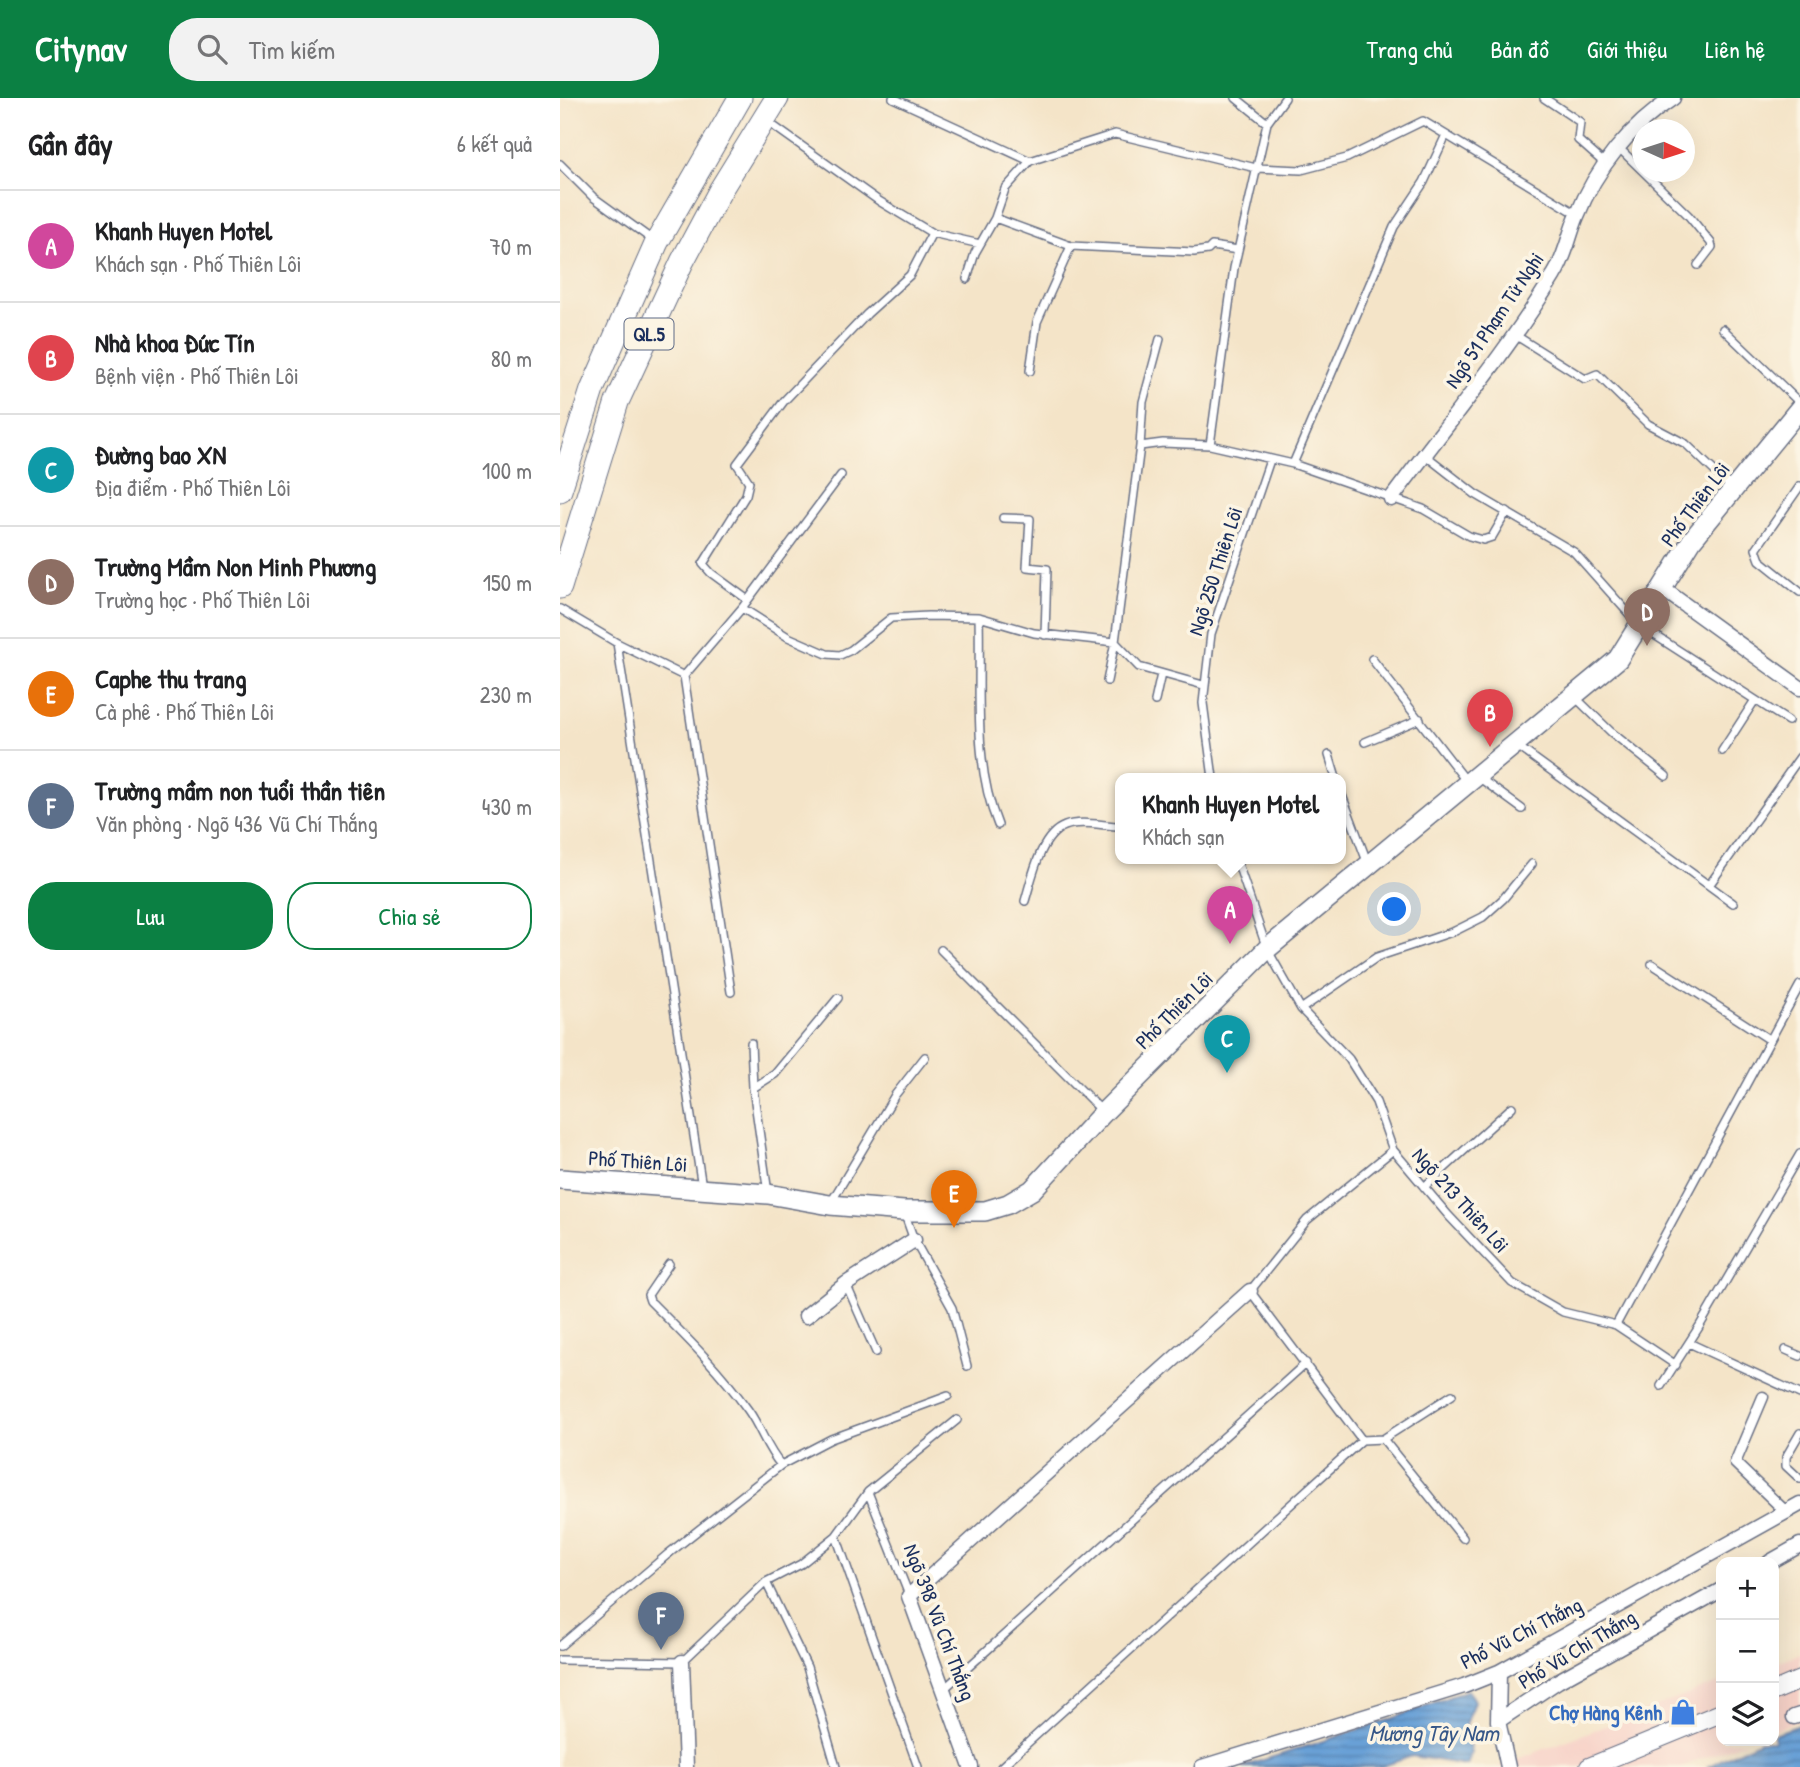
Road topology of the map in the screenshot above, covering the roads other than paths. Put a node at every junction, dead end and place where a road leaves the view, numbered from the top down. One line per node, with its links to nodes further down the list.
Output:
1 (740, 98): 19 (highway, QL.5)
2 (777, 98): 8 (highway, QL.5)
3 (893, 98): 12 (lane)
4 (1236, 98): 9 (lane)
5 (1285, 98): 9 (lane)
6 (1544, 98): 13 (lane)
7 (1673, 98): 11 (street, Ngõ 51 Phạm Tử Nghi)
8 (763, 119): 18 (lane); 42 (highway, QL.5)
9 (1267, 123): 15 (lane)
10 (1445, 137): 15 (lane); 16 (lane); 34 (lane)
11 (1618, 146): 13 (street, Ngõ 51 Phạm Tử Nghi); 23 (lane)
12 (1030, 161): 15 (lane); 17 (lane)
13 (1604, 163): 16 (street, Ngõ 51 Phạm Tử Nghi)
14 (560, 164): 19 (lane)
15 (1256, 168): 22 (lane)
16 (1577, 214): 26 (street, Ngõ 51 Phạm Tử Nghi)
17 (995, 219): 20 (lane); 21 (lane)
18 (932, 233): 20 (lane); 45 (lane)
19 (657, 242): 38 (highway, QL.5)
20 (980, 244): 24 (lane)
21 (1071, 246): 22 (lane); 28 (lane)
22 (1238, 250): 30 (lane)
23 (1698, 265)
24 (967, 279)
25 (1723, 329): 29 (lane)
26 (1515, 335): 32 (street, Ngõ 51 Phạm Tử Nghi); 37 (lane)
27 (1160, 339): 31 (lane)
28 (1030, 371)
29 (1800, 406): 37 (main road, Phố Thiên Lôi)
30 (1210, 444): 31 (lane); 33 (lane)
31 (1140, 446): 51 (lane)
32 (1424, 455): 39 (street, Ngõ 51 Phạm Tử Nghi); 40 (lane)
33 (1270, 460): 34 (lane); 57 (lane, Ngõ 250 Thiên Lôi)
34 (1293, 464): 39 (lane)
35 (841, 475): 45 (lane)
36 (1800, 486): 44 (lane)
37 (1734, 489): 43 (main road, Phố Thiên Lôi)
38 (560, 490)
39 (1391, 499): 40 (lane)
40 (1507, 510): 49 (lane)
41 (1003, 518): 50 (lane)
42 (560, 587)
43 (1663, 589): 49 (main road, Phố Thiên Lôi); 58 (street)
44 (1800, 592)
45 (748, 600): 46 (lane)
46 (742, 608): 48 (lane); 55 (lane)
47 (560, 610): 52 (lane)
48 (979, 617): 50 (lane); 75 (lane)
49 (1639, 625): 59 (main road, Phố Thiên Lôi); 60 (lane)
50 (1045, 635): 51 (lane)
51 (1115, 642): 54 (lane); 56 (lane)
52 (617, 643): 55 (lane); 100 (lane)
53 (1371, 659): 62 (lane)
54 (1161, 674): 57 (lane); 61 (lane)
55 (684, 677): 87 (lane)
56 (1107, 681)
57 (1203, 685): 69 (lane, Ngõ 250 Thiên Lôi)
58 (1800, 688)
59 (1573, 695): 65 (main road, Phố Thiên Lôi); 71 (lane)
60 (1755, 700): 63 (lane); 66 (lane)
61 (1155, 701)
62 (1420, 719): 64 (lane); 72 (lane)
63 (1788, 721)
64 (1365, 741)
65 (1514, 744): 72 (main road, Phố Thiên Lôi); 80 (lane)
66 (1722, 751)
67 (1329, 755): 70 (lane)
68 (1800, 757): 80 (lane)
69 (1212, 773)
70 (1334, 773)
71 (1667, 776)
72 (1472, 779): 74 (lane); 79 (main road, Phố Thiên Lôi)
73 (1346, 806): 79 (lane)
74 (1522, 809)
75 (998, 825)
76 (1115, 825): 81 (lane)
77 (1238, 864): 83 (lane)
78 (1532, 864): 89 (lane)
79 (1368, 865): 83 (main road, Phố Thiên Lôi)
80 (1710, 884): 82 (lane)
81 (1025, 901)
82 (1733, 904)
83 (1267, 949): 89 (lane, Ngõ 213 Thiên Lôi); 95 (main road, Phố Thiên Lôi)
84 (941, 950): 95 (lane)
85 (1651, 964): 90 (lane)
86 (1800, 985): 90 (lane)
87 (731, 992)
88 (838, 998): 93 (lane)
89 (1301, 1009): 96 (lane, Ngõ 213 Thiên Lôi)
90 (1770, 1040): 109 (lane)
91 (751, 1044): 93 (lane)
92 (925, 1057): 102 (lane)
93 (753, 1088): 101 (lane)
94 (1512, 1107): 99 (lane)
95 (1104, 1112): 103 (main road, Phố Thiên Lôi)
96 (1393, 1150): 99 (lane, Ngõ 213 Thiên Lôi); 107 (lane)
97 (1800, 1154): 110 (lane)
98 (560, 1179): 100 (main road, Phố Thiên Lôi)
99 (1424, 1187): 109 (lane, Ngõ 213 Thiên Lôi)
100 (702, 1188): 101 (main road, Phố Thiên Lôi)
101 (768, 1194): 102 (main road, Phố Thiên Lôi)
102 (830, 1205): 103 (main road, Phố Thiên Lôi)
103 (904, 1211): 104 (lane)
104 (914, 1240): 106 (street); 116 (lane)
105 (669, 1264): 126 (lane)
106 (846, 1284): 108 (street); 112 (lane)
107 (1250, 1291): 114 (lane); 137 (street)
108 (806, 1316)
109 (1616, 1325): 115 (lane, Ngõ 213 Thiên Lôi)
110 (1689, 1343): 115 (lane); 118 (lane)
111 (1786, 1350): 113 (lane)
112 (876, 1352)
113 (1800, 1356)
114 (1306, 1363): 125 (lane); 143 (lane)
115 (1676, 1365): 117 (lane)
116 (967, 1366)
117 (1661, 1386)
118 (1800, 1394)
119 (1452, 1395): 124 (lane)
120 (948, 1396): 126 (lane)
121 (1763, 1397): 130 (street)
122 (957, 1420): 128 (lane)
123 (1800, 1433): 127 (lane)
124 (1383, 1439): 125 (lane); 132 (lane)
125 (1362, 1440): 151 (lane)
126 (781, 1465): 138 (lane)
127 (1800, 1479)
128 (868, 1492): 131 (lane); 137 (lane, Ngõ 398 Vũ Chí Thắng)
129 (1800, 1504): 130 (street, Phố Vũ Chí Thắng)
130 (1786, 1512): 141 (street, Phố Vũ Chí Thắng)
131 (836, 1536): 135 (lane); 149 (lane)
132 (1463, 1538)
133 (1800, 1545): 134 (street)
134 (1779, 1557)
135 (766, 1582): 140 (lane); 147 (lane)
136 (1716, 1593): 146 (street, Phố Vũ Chi Thắng)
137 (909, 1596): 143 (street, Ngõ 398 Vũ Chí Thắng)
138 (560, 1646)
139 (560, 1660): 140 (lane)
140 (682, 1662): 148 (street)
141 (1499, 1672): 146 (street, Phố Vũ Chi Thắng); 152 (street, Phố Vũ Chí Thắng)
142 (1800, 1680): 144 (street)
143 (944, 1689): 150 (street, Ngõ 398 Vũ Chí Thắng)
144 (1779, 1689)
145 (1716, 1715): 154 (street)
146 (1498, 1721): 153 (street)
147 (834, 1766)
148 (686, 1767)
149 (918, 1767)
150 (971, 1767)
151 (1001, 1767)
152 (1202, 1767)
153 (1508, 1767)
154 (1589, 1767)

